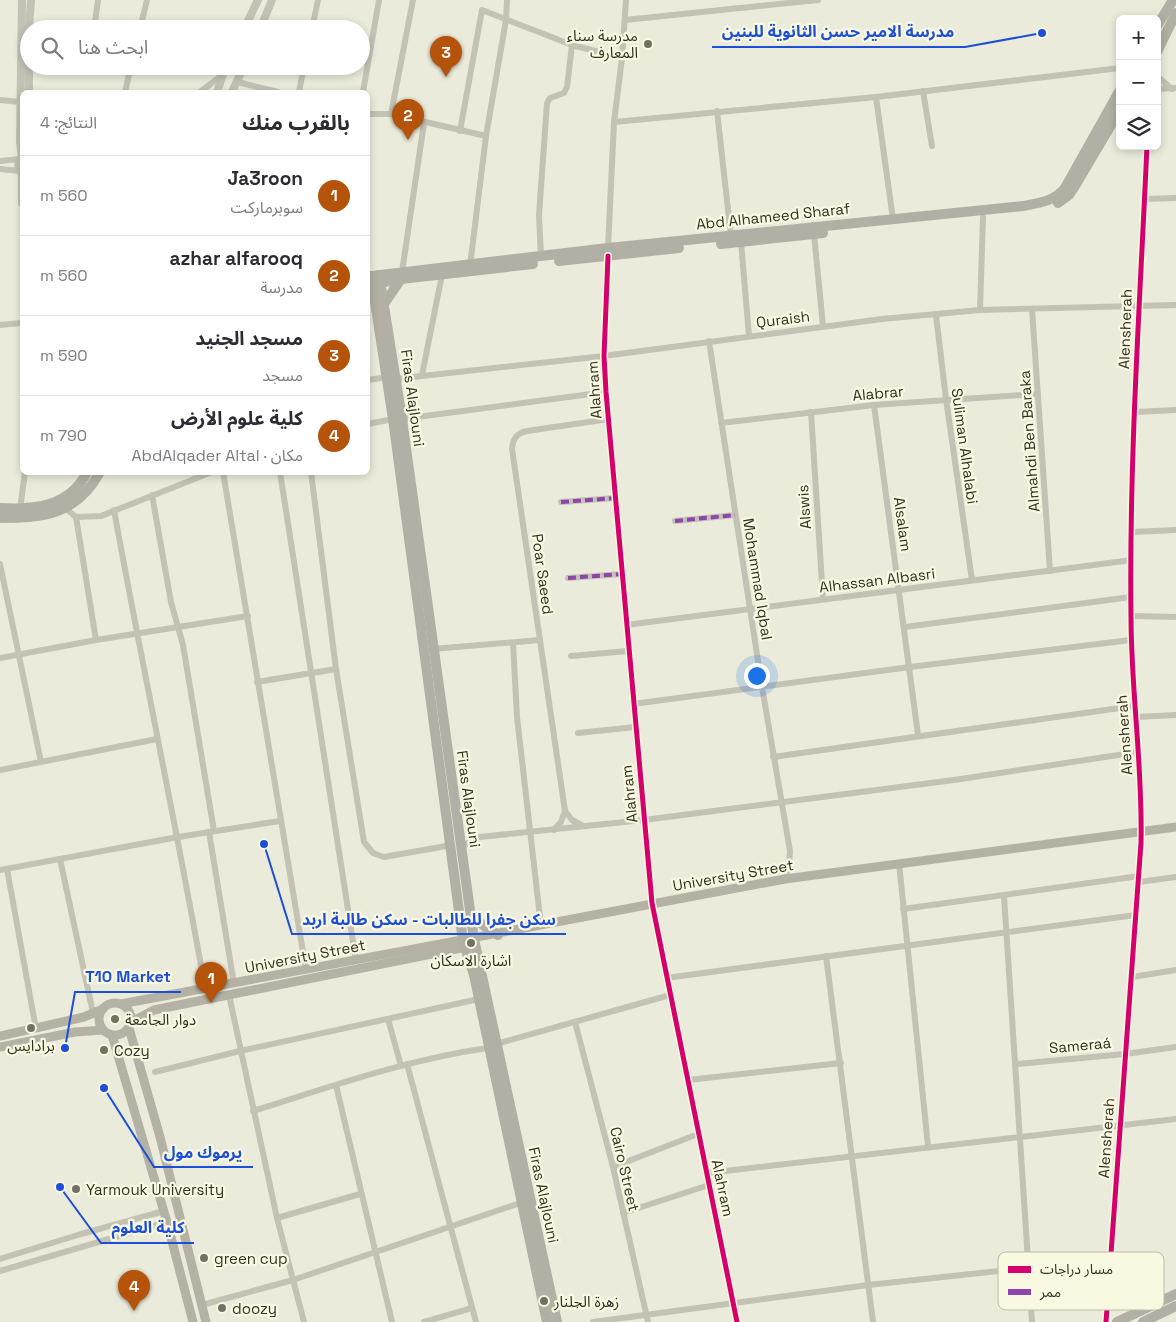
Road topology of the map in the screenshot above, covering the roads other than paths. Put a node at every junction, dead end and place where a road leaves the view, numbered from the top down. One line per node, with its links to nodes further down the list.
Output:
1 (22, 0): 16 (street)
2 (31, 0): 17 (street)
3 (98, 0): 18 (street)
4 (147, 0): 19 (street)
5 (258, 0): 20 (street)
6 (272, 0): 21 (street)
7 (318, 0): 22 (street)
8 (379, 0): 28 (street)
9 (413, 0): 58 (street)
10 (507, 0): 23 (street)
11 (626, 0): 24 (street, Alahram)
12 (818, 0): 14 (street)
13 (1173, 0): 25 (main road)
14 (755, 3): 24 (street)
15 (1176, 13): 26 (main road)
16 (22, 20)
17 (30, 20)
18 (95, 20)
19 (142, 20)
20 (248, 20)
21 (264, 20)
22 (314, 20)
23 (506, 20): 27 (street); 62 (street); 63 (street)
24 (625, 20): 29 (street, Alahram)
25 (1161, 20)
26 (1161, 44)
27 (572, 45): 29 (street); 78 (street)
28 (370, 52)
29 (622, 58): 60 (street, Alahram)
30 (1116, 68): 51 (street)
31 (21, 75): 41 (street)
32 (29, 75): 42 (street)
33 (129, 75): 43 (street)
34 (239, 75): 39 (street)
35 (302, 75): 48 (street)
36 (366, 75): 49 (street)
37 (221, 76): 44 (street); 45 (street)
38 (1161, 79): 40 (street)
39 (237, 82): 46 (street); 47 (street)
40 (1174, 88): 50 (street)
41 (21, 90)
42 (30, 90)
43 (125, 90)
44 (203, 90)
45 (219, 90)
46 (233, 90)
47 (270, 90)
48 (299, 90)
49 (363, 90)
50 (1161, 90)
51 (923, 91): 52 (street); 64 (street)
52 (876, 97): 56 (street); 73 (street)
53 (1116, 97): 73 (main road, Abd Alhameed Sharaf)
54 (0, 100): 55 (street)
55 (20, 102)
56 (717, 112): 60 (street); 75 (street)
57 (370, 114): 58 (street)
58 (391, 114): 61 (street)
59 (1116, 117): 72 (main road, Abd Alhameed Sharaf)
60 (614, 122): 77 (street, Alahram)
61 (424, 123): 62 (street); 80 (street)
62 (460, 131): 63 (street)
63 (486, 136): 79 (street)
64 (932, 146)
65 (1148, 150): 71 (street, Alensherah)
66 (20, 157): 67 (street)
67 (0, 161)
68 (0, 169): 69 (street)
69 (20, 173)
70 (1176, 198): 71 (street)
71 (1145, 199): 86 (street, Alensherah)
72 (982, 217): 74 (main road, Abd Alhameed Sharaf); 88 (street)
73 (893, 219): 75 (main road, Abd Alhameed Sharaf)
74 (814, 234): 76 (main road, Abd Alhameed Sharaf); 92 (street)
75 (730, 236): 77 (main road, Abd Alhameed Sharaf)
76 (741, 242): 77 (main road, Abd Alhameed Sharaf); 93 (street)
77 (608, 252): 78 (main road, Abd Alhameed Sharaf); 79 (main road, Abd Alhameed Sharaf); 95 (street, Alahram)
78 (541, 257): 79 (main road, Abd Alhameed Sharaf)
79 (470, 268): 80 (main road, Abd Alhameed Sharaf); 81 (main road, Abd Alhameed Sharaf)
80 (402, 275): 81 (main road, Abd Alhameed Sharaf); 82 (main road, Abd Alhameed Sharaf); 85 (main road)
81 (442, 275): 96 (street)
82 (373, 280): 85 (main road, Firas Alajlouni)
83 (370, 300): 85 (main road)
84 (1176, 305): 86 (street, Quraish)
85 (380, 306): 97 (main road, Firas Alajlouni)
86 (1138, 306): 87 (street, Quraish); 105 (street, Alensherah)
87 (1032, 309): 88 (street, Quraish); 100 (street, Almahdi Ben Baraka)
88 (980, 310): 89 (street, Quraish)
89 (936, 315): 92 (street, Quraish); 101 (street, Suliman Alhalabi)
90 (20, 323): 91 (street)
91 (0, 326)
92 (823, 326): 93 (street, Quraish)
93 (749, 336): 94 (street, Quraish)
94 (709, 341): 95 (street, Quraish); 108 (street, Mohammad Iqbal)
95 (604, 356): 96 (street, Quraish); 99 (street, Alahram)
96 (422, 375): 97 (street, Quraish)
97 (391, 378): 98 (street, Quraish); 106 (main road, Firas Alajlouni)
98 (370, 380)
99 (606, 392): 106 (street); 107 (street, Alahram)
100 (1038, 394): 101 (street, Alabrar); 132 (street, Almahdi Ben Baraka)
101 (946, 400): 102 (street, Alabrar); 135 (street, Suliman Alhalabi)
102 (874, 405): 104 (street, Alabrar); 136 (street, Alsalam)
103 (1176, 410): 105 (street)
104 (810, 412): 108 (street, Alabrar); 138 (street, Alswis)
105 (1135, 412): 129 (street, Alensherah)
106 (397, 419): 109 (street); 151 (main road, Firas Alajlouni); 184 (main road, Firas Alajlouni)
107 (609, 419): 118 (street, Alahram); 148 (street, Poar Saeed)
108 (722, 423): 124 (street, Mohammad Iqbal)
109 (370, 424)
110 (25, 475): 121 (street)
111 (85, 475): 121 (main road)
112 (98, 475): 122 (main road)
113 (204, 475): 117 (street)
114 (224, 475): 140 (street)
115 (280, 475): 158 (street)
116 (311, 475): 157 (street)
117 (152, 495): 123 (street); 144 (street)
118 (616, 498): 119 (street); 133 (street, Alahram)
119 (561, 502)
120 (0, 508): 121 (main road)
121 (20, 509)
122 (66, 509): 125 (street); 126 (main road)
123 (114, 510): 125 (street); 146 (street)
124 (735, 514): 127 (street); 139 (street, Mohammad Iqbal)
125 (76, 517): 147 (street)
126 (0, 518)
127 (674, 522)
128 (1176, 530): 129 (street)
129 (1132, 532): 130 (street, Alensherah)
130 (1132, 560): 132 (street, Alhassan Albasri); 137 (street, Alensherah)
131 (0, 564): 153 (street)
132 (1050, 571): 135 (street, Alhassan Albasri)
133 (622, 574): 134 (street); 143 (street, Alahram)
134 (568, 578)
135 (972, 580): 136 (street, Alhassan Albasri)
136 (900, 590): 138 (street, Alhassan Albasri); 145 (street, Alsalam)
137 (1131, 597): 141 (street, Alensherah); 145 (street)
138 (823, 599): 139 (street, Alhassan Albasri)
139 (750, 609): 143 (street, Alhassan Albasri); 160 (street, Mohammad Iqbal)
140 (248, 616): 144 (street); 159 (street)
141 (1130, 616): 142 (street); 149 (street, Alensherah)
142 (1176, 616)
143 (626, 624): 152 (street, Alahram)
144 (177, 626): 146 (street); 180 (street)
145 (905, 627): 156 (street, Alsalam)
146 (136, 633): 147 (street); 168 (street)
147 (96, 640): 153 (street)
148 (540, 640): 150 (street); 174 (street, Poar Saeed)
149 (1131, 640): 156 (street); 162 (street, Alensherah)
150 (513, 643): 151 (street); 181 (street)
151 (432, 649): 184 (main road, Firas Alajlouni)
152 (628, 651): 154 (street); 161 (street, Alahram)
153 (18, 654): 155 (street); 171 (street)
154 (571, 656)
155 (0, 658)
156 (910, 667): 160 (street); 167 (street, Alsalam)
157 (336, 669): 158 (street); 184 (street)
158 (311, 673): 159 (street); 202 (street)
159 (257, 682): 176 (street)
160 (762, 687): 161 (street); 170 (street, Mohammad Iqbal)
161 (633, 704): 165 (street, Alahram)
162 (1134, 706): 164 (street, Alensherah); 167 (street)
163 (1176, 715): 164 (street)
164 (1135, 717): 169 (street, Alensherah)
165 (635, 727): 166 (street); 175 (street, Alahram)
166 (578, 733)
167 (918, 735): 170 (street)
168 (157, 739): 171 (street); 183 (street)
169 (1138, 752): 173 (street); 182 (street, Alensherah)
170 (773, 757): 173 (street, Mohammad Iqbal)
171 (41, 762): 172 (street)
172 (0, 770)
173 (781, 801): 175 (street); 189 (street, Mohammad Iqbal)
174 (565, 811): 177 (street); 179 (street)
175 (644, 820): 177 (street); 192 (street, Alahram)
176 (280, 821): 180 (street); 203 (street)
177 (586, 826): 179 (street)
178 (1176, 827): 182 (main road, University Street)
179 (554, 830): 181 (street)
180 (211, 831): 183 (street); 207 (street)
181 (530, 831): 184 (street); 196 (street)
182 (1142, 832): 186 (main road, University Street); 190 (street, Alensherah)
183 (178, 836): 185 (street); 208 (street)
184 (456, 847): 195 (main road, Firas Alajlouni); 199 (main road, Firas Alajlouni)
185 (60, 859): 187 (street); 214 (street)
186 (899, 863): 189 (main road, University Street); 193 (street)
187 (3, 870): 218 (street)
188 (1176, 877): 190 (street)
189 (785, 879): 192 (main road, University Street)
190 (1139, 879): 191 (street); 194 (street, Alensherah)
191 (1004, 896): 193 (street); 197 (street)
192 (652, 903): 196 (main road, University Street); 206 (street, Alahram)
193 (903, 909): 200 (street)
194 (1136, 915): 197 (street); 205 (street, Alensherah)
195 (470, 916): 198 (main road); 199 (main road, Firas Alajlouni)
196 (541, 926): 198 (main road, University Street)
197 (1007, 934): 200 (street); 228 (street)
198 (498, 935): 199 (main road, University Street)
199 (469, 943): 202 (main road, University Street); 209 (main road, University Street); 211 (main road, Firas Alajlouni); 222 (main road, Firas Alajlouni)
200 (908, 945): 201 (street); 238 (street)
201 (826, 956): 206 (street); 227 (street)
202 (356, 961): 203 (main road, University Street)
203 (306, 970): 207 (main road, University Street)
204 (1176, 970): 205 (street)
205 (1132, 977): 226 (street, Alensherah)
206 (666, 978): 210 (street, Alahram)
207 (234, 984): 208 (main road, University Street)
208 (205, 988): 212 (main road, University Street)
209 (230, 995): 217 (main road, University Street); 225 (street)
210 (670, 995): 216 (street); 231 (street, Alahram)
211 (479, 999): 215 (street); 222 (main road, Firas Alajlouni)
212 (121, 1004): 213 (main road); 217 (main road)
213 (102, 1009): 214 (main road); 219 (main road)
214 (93, 1013): 218 (main road)
215 (388, 1019): 225 (street); 229 (street)
216 (575, 1022): 222 (street); 240 (street, Cairo Street)
217 (130, 1025): 220 (main road); 263 (main road)
218 (36, 1029): 221 (main road)
219 (103, 1030): 220 (main road); 224 (main road)
220 (112, 1035): 245 (main road)
221 (0, 1036)
222 (492, 1046): 229 (street); 244 (main road, Firas Alajlouni); 275 (main road, Firas Alajlouni)
223 (1176, 1046): 226 (street, Sameraá)
224 (0, 1047)
225 (240, 1051): 230 (street); 233 (street)
226 (1125, 1054): 228 (street, Sameraá); 235 (street, Alensherah)
227 (841, 1062): 231 (street); 239 (street)
228 (1017, 1064): 237 (street)
229 (404, 1065): 232 (street); 249 (street)
230 (155, 1072)
231 (688, 1080): 236 (street, Alahram)
232 (336, 1085): 233 (street); 243 (street)
233 (253, 1111): 247 (street)
234 (1176, 1119): 235 (street)
235 (1119, 1124): 237 (street); 253 (street, Alensherah)
236 (698, 1134): 240 (street); 241 (street, Alahram)
237 (1020, 1136): 238 (street); 252 (street)
238 (928, 1146): 239 (street)
239 (852, 1156): 241 (street); 259 (street)
240 (613, 1168): 246 (street, Cairo Street)
241 (707, 1174): 242 (street, Alahram)
242 (710, 1185): 246 (street); 262 (street, Alahram)
243 (360, 1194): 247 (street); 251 (street)
244 (523, 1202): 249 (street); 274 (main road, Firas Alajlouni)
245 (164, 1211): 248 (main road); 250 (street)
246 (623, 1213): 267 (street, Cairo Street)
247 (277, 1218): 258 (street)
248 (167, 1222): 255 (street); 268 (main road)
249 (449, 1225): 251 (street); 265 (street)
250 (24, 1251): 254 (street); 255 (street)
251 (375, 1251): 258 (street); 271 (street)
252 (1027, 1252)
253 (1111, 1252)
254 (0, 1260)
255 (28, 1261): 256 (street)
256 (0, 1271)
257 (998, 1271): 259 (street)
258 (293, 1280): 263 (street); 270 (street)
259 (868, 1285): 262 (street); 279 (street)
260 (1176, 1294): 261 (main road)
261 (1164, 1300)
262 (733, 1302): 267 (street); 278 (street, Alahram)
263 (202, 1305): 269 (main road)
264 (1176, 1306): 281 (main road)
265 (472, 1308): 272 (street); 273 (street)
266 (1142, 1310): 280 (main road)
267 (646, 1314): 276 (street); 277 (street, Cairo Street)
268 (193, 1322)
269 (206, 1322)
270 (304, 1322)
271 (392, 1322)
272 (424, 1322)
273 (476, 1322)
274 (547, 1322)
275 (557, 1322)
276 (593, 1322)
277 (648, 1322)
278 (737, 1322)
279 (872, 1322)
280 (1117, 1322)
281 (1144, 1322)

